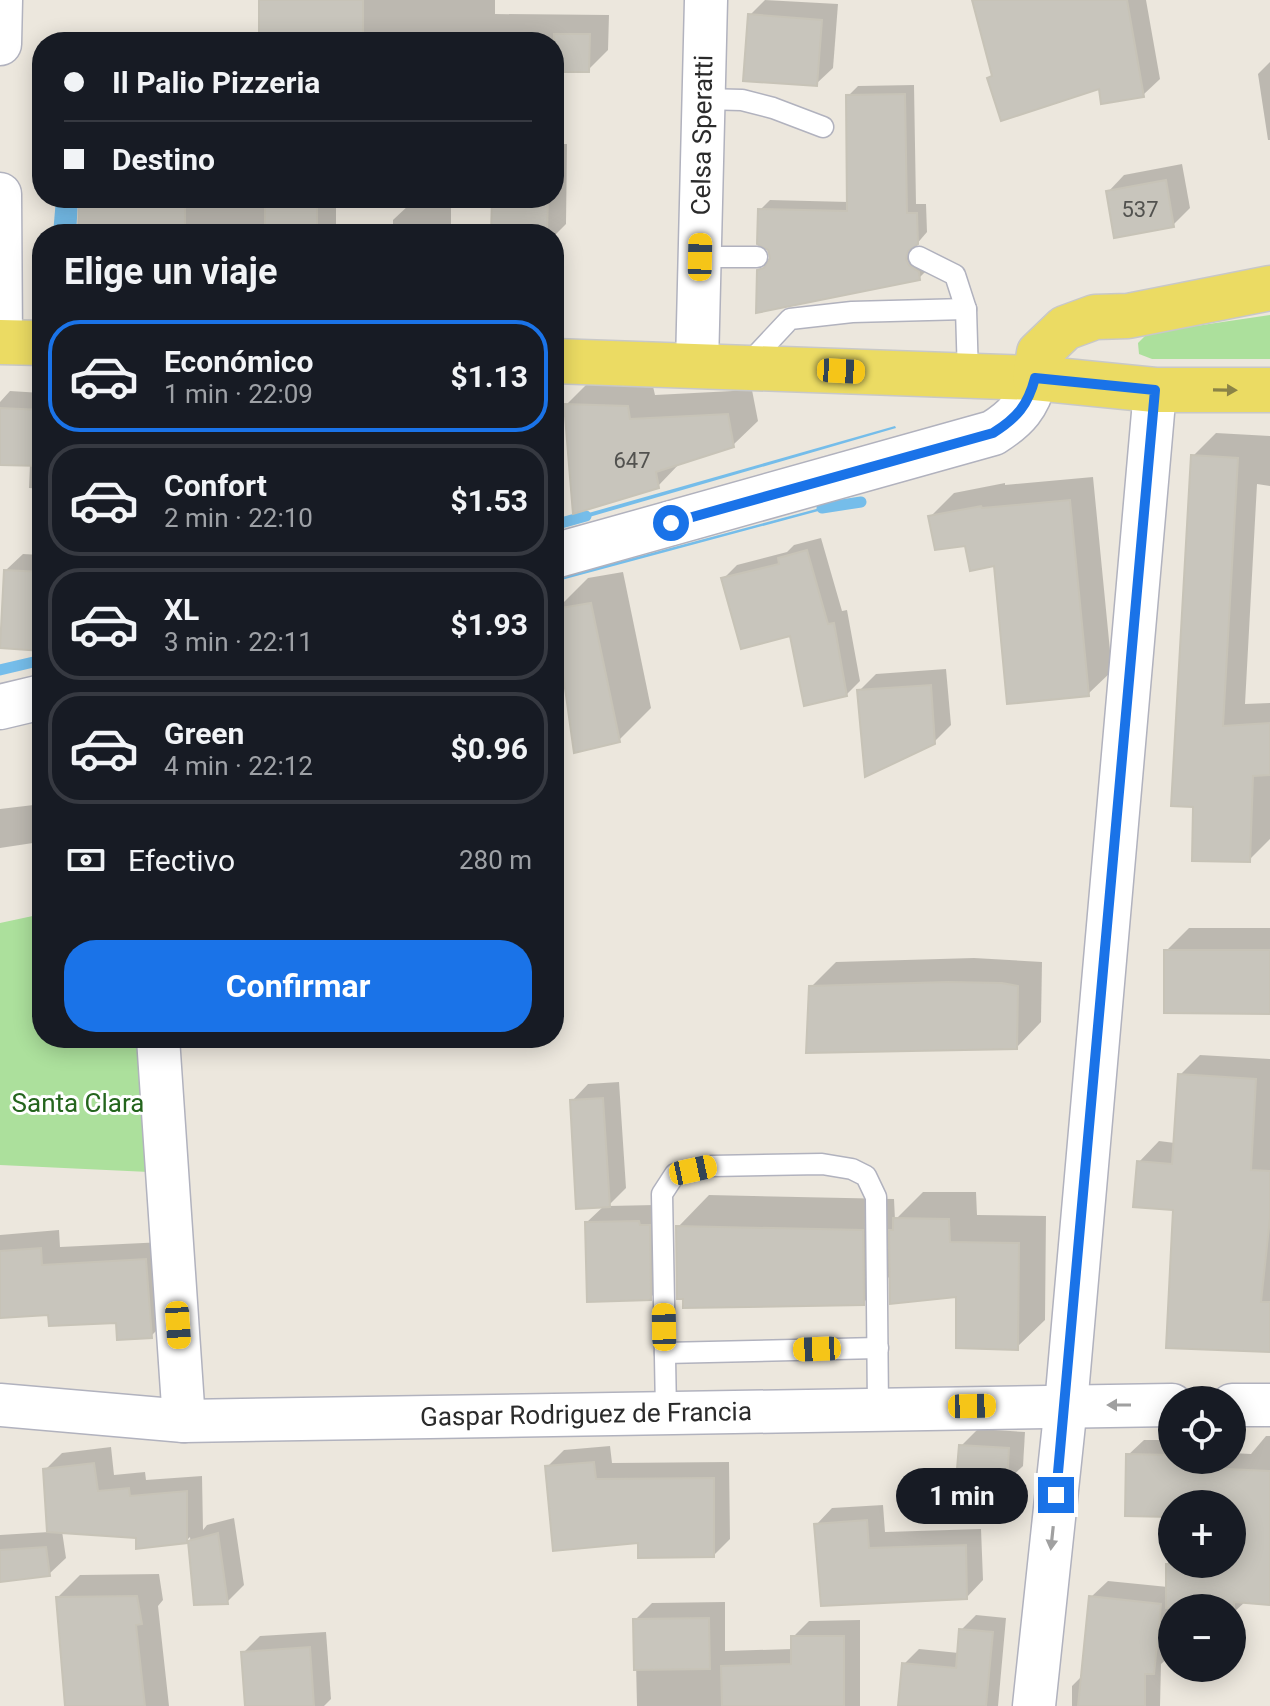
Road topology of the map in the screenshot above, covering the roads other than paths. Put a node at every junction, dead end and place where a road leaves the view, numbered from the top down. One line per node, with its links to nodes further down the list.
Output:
1 (1, 0): 3 (street)
2 (706, 0): 4 (street, Celsa Speratti)
3 (0, 44)
4 (703, 99): 5 (lane); 7 (street, Celsa Speratti)
5 (823, 127)
6 (0, 194): 12 (street)
7 (700, 257): 8 (lane); 15 (street, Celsa Speratti)
8 (757, 257)
9 (919, 257): 11 (lane)
10 (1270, 288): 18 (main road)
11 (966, 309): 16 (lane); 17 (lane)
12 (0, 342): 13 (main road)
13 (32, 343)
14 (564, 361): 15 (main road)
15 (697, 365): 16 (main road)
16 (746, 367): 17 (main road)
17 (968, 376): 18 (main road)
18 (1035, 378): 19 (main road); 21 (street)
19 (1155, 390): 20 (main road, one-way to 20); 28 (street)
20 (1270, 390)
21 (564, 553)
22 (32, 699): 23 (street)
23 (0, 707)
24 (159, 1048): 34 (street)
25 (878, 1348): 26 (lane); 26 (lane); 32 (lane)
26 (665, 1353): 33 (lane)
27 (0, 1405): 34 (street, Gaspar Rodriguez de Francia)
28 (1066, 1405): 29 (street, Gaspar Rodriguez de Francia, one-way to 28); 32 (street, Gaspar Rodriguez de Francia); 35 (street, one-way to 35)
29 (1158, 1405)
30 (1246, 1405): 31 (street)
31 (1270, 1405)
32 (878, 1408): 33 (street, Gaspar Rodriguez de Francia)
33 (666, 1412): 34 (street, Gaspar Rodriguez de Francia)
34 (184, 1421)
35 (1034, 1706)

